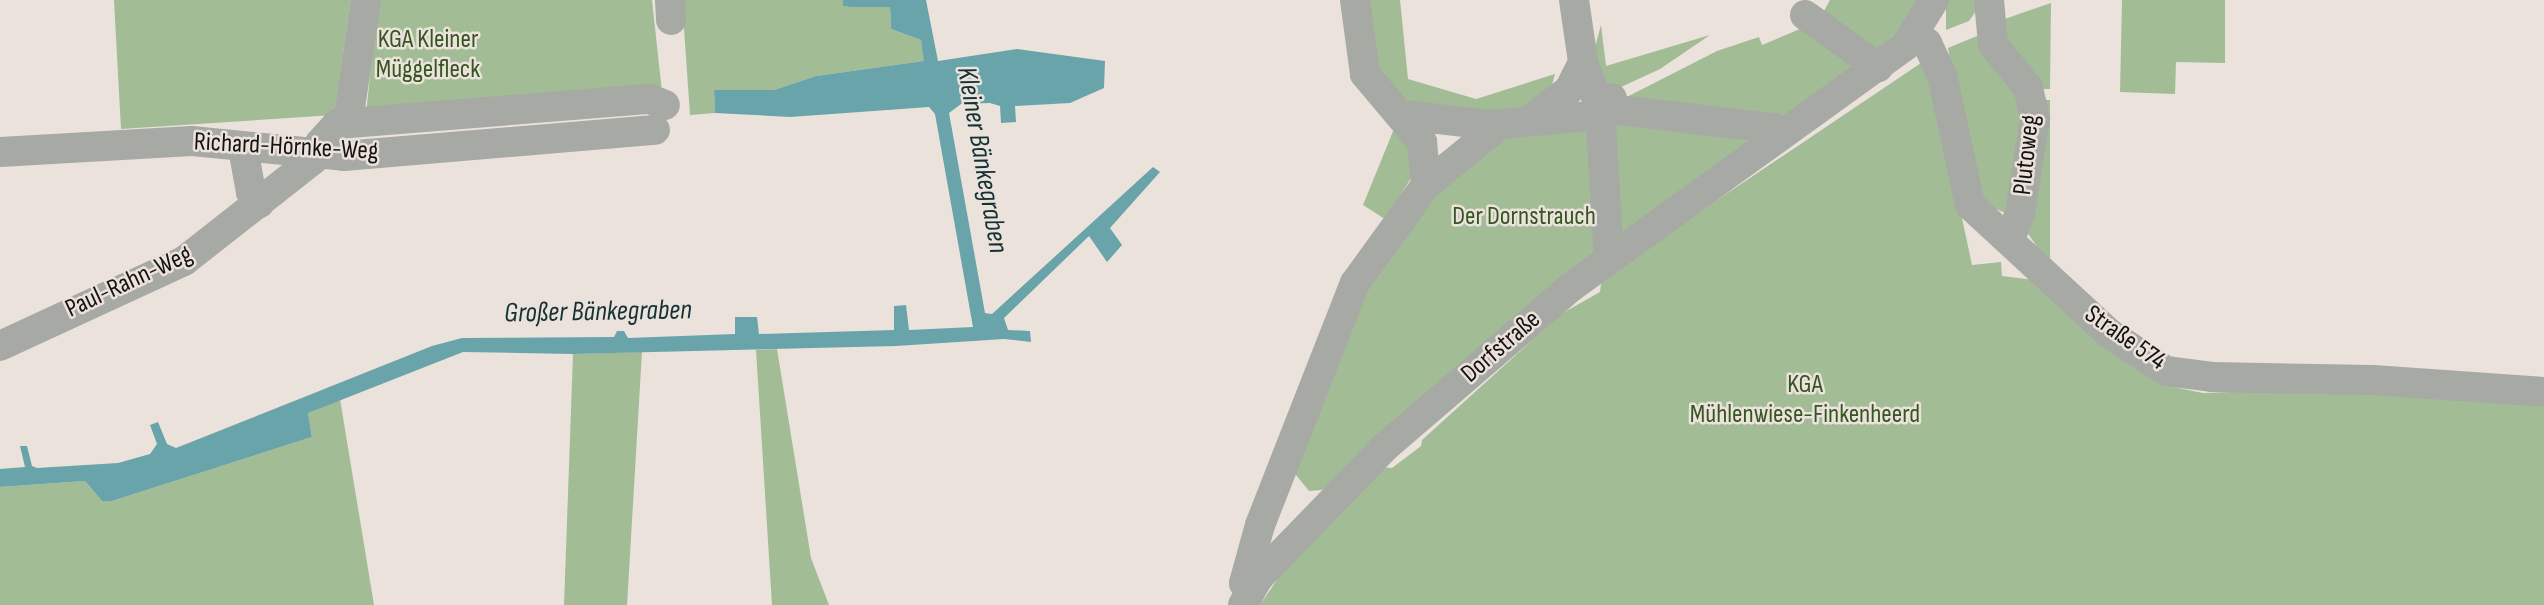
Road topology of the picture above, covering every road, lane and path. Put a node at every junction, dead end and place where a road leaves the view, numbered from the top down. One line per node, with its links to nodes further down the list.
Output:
1 (366, 0): 12 (street)
2 (1355, 0): 10 (street)
3 (1574, 0): 9 (street)
4 (1934, 0): 7 (street)
5 (1989, 0): 20 (street, Plutoweg)
6 (1805, 15): 8 (street)
7 (1910, 39): 8 (street, Dorfstraße); 20 (street, Straße 574)
8 (1878, 67): 14 (street, Dorfstraße)
9 (1596, 89): 11 (street); 11 (street); 14 (street); 21 (street)
10 (1403, 115): 13 (street); 18 (street)
11 (1532, 118): 13 (street)
12 (348, 121): 17 (street, Paul-Rahn-Weg); 17 (street, Richard-Hörnke-Weg)
13 (1491, 125): 18 (street, Dorfstraße)
14 (1780, 136): 21 (street, Dorfstraße)
15 (243, 148): 16 (street, Richard-Hörnke-Weg); 17 (street, Richard-Hörnke-Weg); 19 (street)
16 (0, 152)
17 (315, 154): 19 (street, Paul-Rahn-Weg)
18 (1426, 186): 24 (street, Dorfstraße)
19 (259, 202): 22 (street, Paul-Rahn-Weg)
20 (2010, 239): 23 (street, Straße 574)
21 (1609, 258): 24 (street, Dorfstraße)
22 (0, 346)
23 (2544, 392)
24 (1246, 598)

